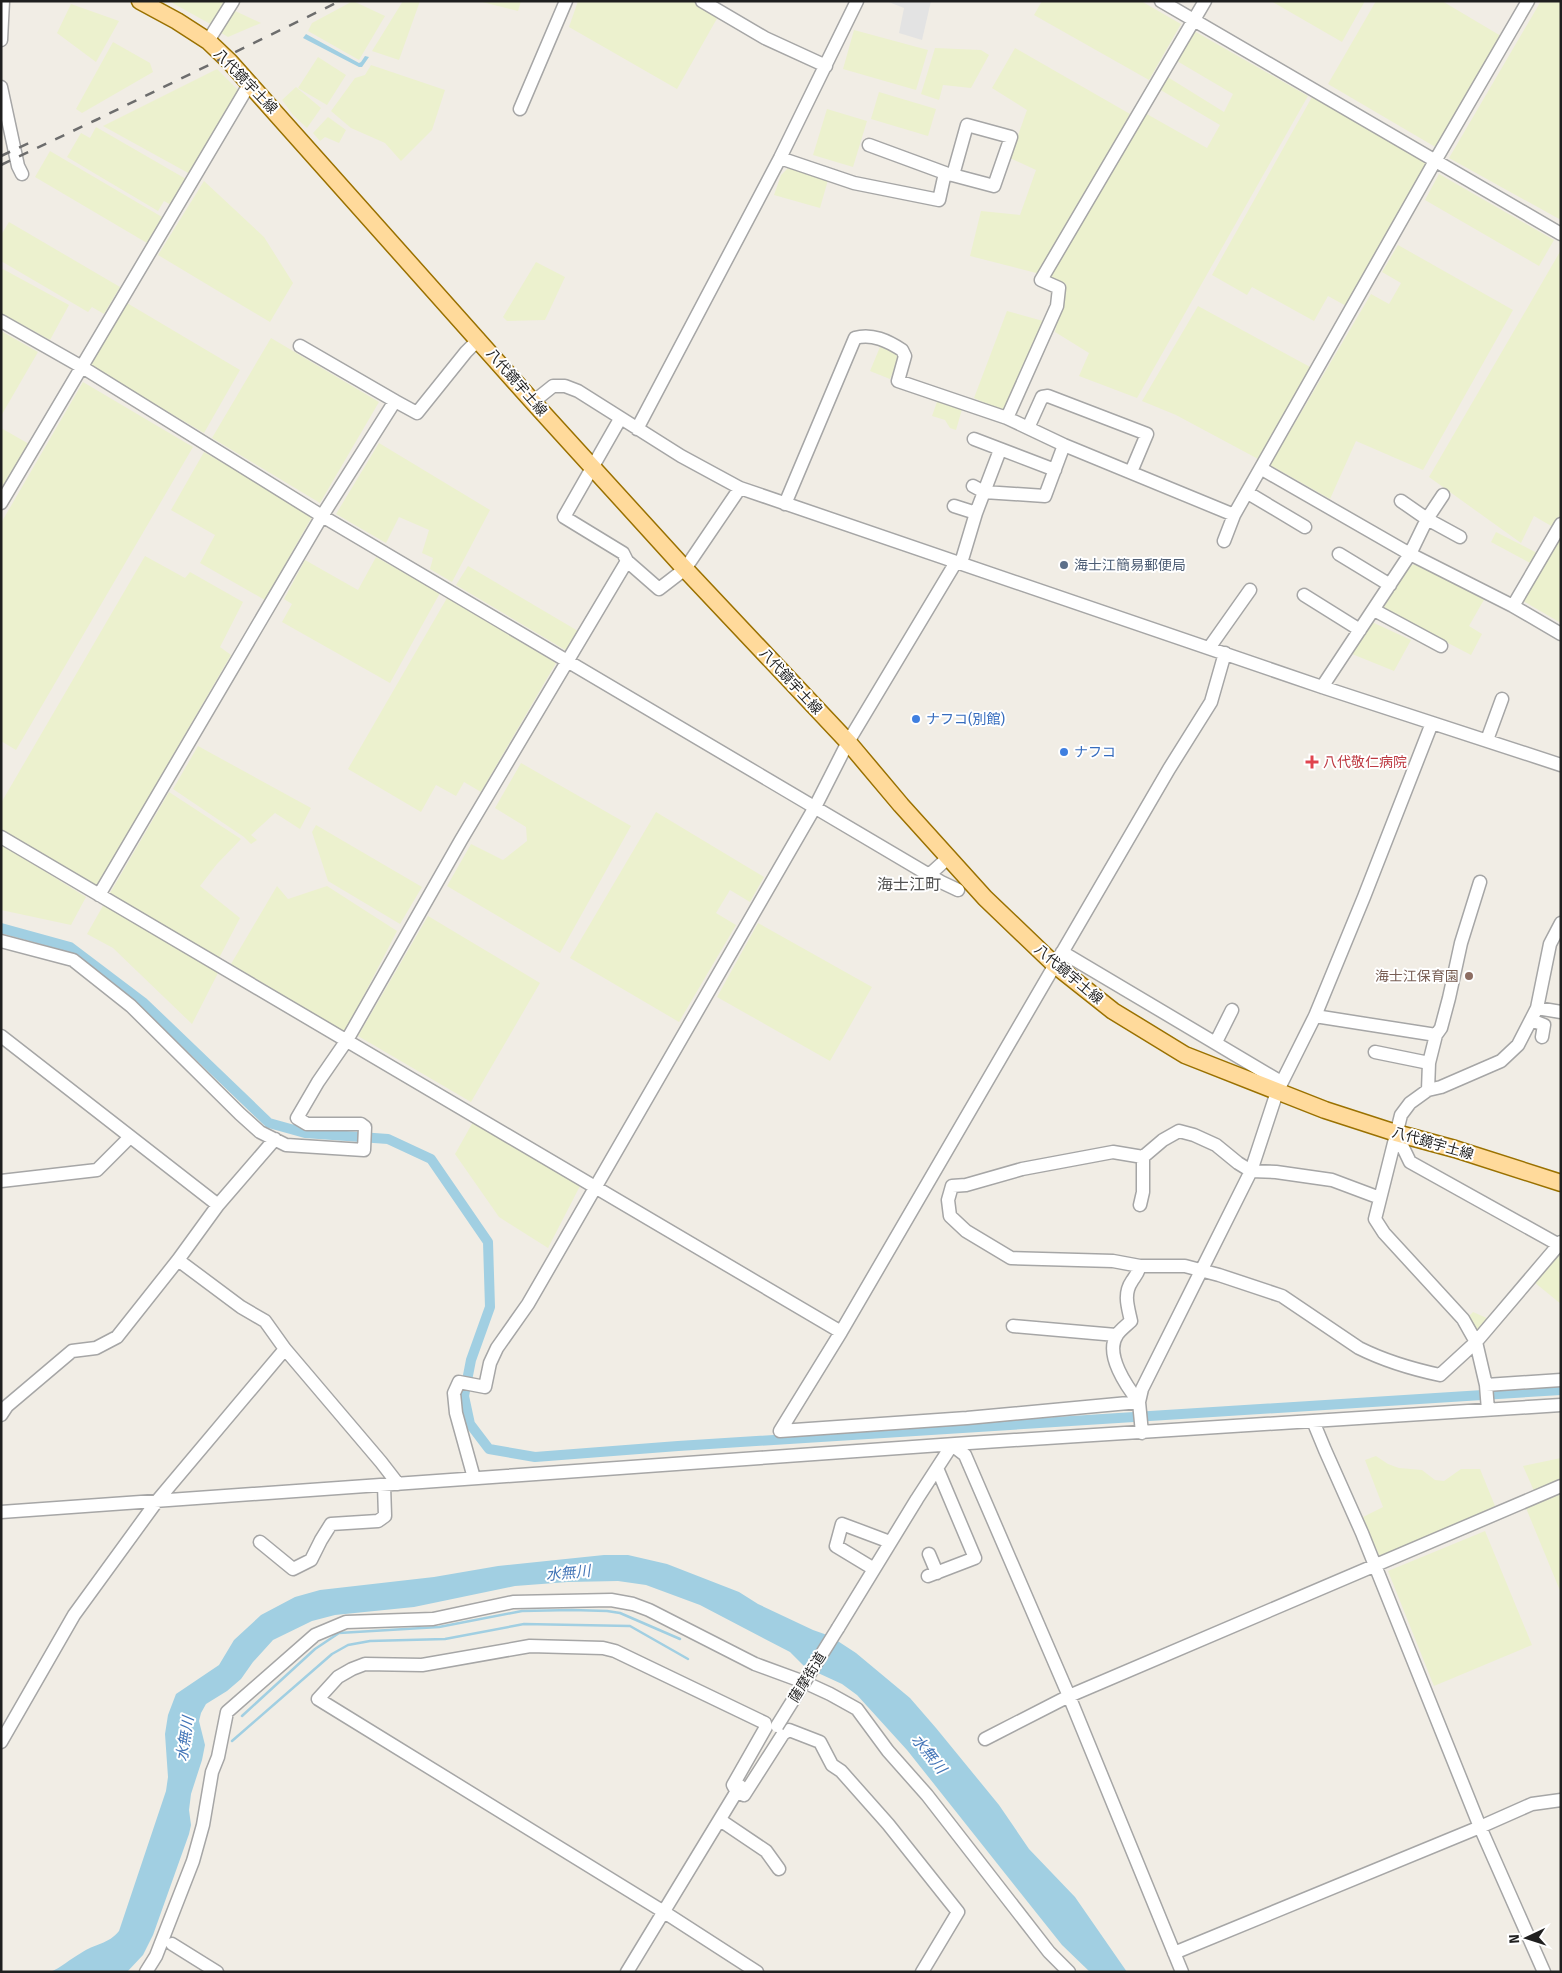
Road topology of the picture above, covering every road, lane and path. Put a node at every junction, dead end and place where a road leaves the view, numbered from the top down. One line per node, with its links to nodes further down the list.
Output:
1 (3, 1): 11 (street)
2 (140, 1): 12 (main road, 八代鏡宇土線)
3 (233, 1): 12 (street)
4 (566, 1): 16 (street)
5 (702, 1): 13 (street)
6 (857, 1): 13 (street)
7 (1161, 1): 10 (street)
8 (1205, 1): 10 (street)
9 (1528, 1): 19 (street)
10 (1194, 20): 19 (street); 29 (street)
11 (1, 40)
12 (208, 41): 14 (main road, 八代鏡宇土線)
13 (826, 66): 18 (street)
14 (250, 83): 24 (main road, 八代鏡宇土線); 26 (street)
15 (1, 87): 20 (street)
16 (520, 109)
17 (868, 145): 21 (street)
18 (780, 158): 21 (street); 32 (street)
19 (1435, 161): 22 (street); 37 (street)
20 (22, 174)
21 (949, 174): 21 (street)
22 (1561, 234)
23 (1, 321): 26 (street)
24 (479, 339): 27 (street); 28 (main road, 八代鏡宇土線)
25 (300, 346): 27 (street)
26 (82, 367): 45 (street); 50 (street)
27 (395, 401): 50 (street)
28 (533, 402): 30 (street); 36 (main road, 八代鏡宇土線)
29 (1007, 418): 31 (street); 46 (street)
30 (620, 419): 32 (street); 36 (street)
31 (1028, 428): 34 (street); 39 (street)
32 (637, 430): 40 (street)
33 (974, 439): 35 (street)
34 (1064, 445): 38 (street); 39 (street)
35 (1000, 450): 38 (street); 41 (street)
36 (594, 468): 58 (street); 60 (main road, 八代鏡宇土線)
37 (1262, 469): 42 (street); 57 (street)
38 (1055, 470): 41 (street)
39 (1131, 472): 49 (street)
40 (740, 488): 46 (street); 60 (street)
41 (979, 489): 48 (street)
42 (1248, 492): 49 (street); 53 (street)
43 (1443, 495): 51 (street)
44 (1401, 502): 51 (street)
45 (1, 504)
46 (785, 504): 59 (street)
47 (954, 506): 48 (street)
48 (976, 513): 59 (street)
49 (1234, 515): 55 (street)
50 (322, 516): 71 (street); 84 (street)
51 (1427, 519): 54 (street); 57 (street)
52 (1561, 524): 64 (street)
53 (1305, 527)
54 (1460, 537)
55 (1224, 541)
56 (1339, 554): 61 (street)
57 (1410, 554): 61 (street); 64 (street)
58 (627, 561): 60 (street); 71 (street)
59 (958, 563): 69 (street); 76 (street)
60 (685, 569): 76 (main road, 八代鏡宇土線)
61 (1390, 585): 65 (street)
62 (1250, 590): 69 (street)
63 (1304, 595): 66 (street)
64 (1513, 606): 67 (street)
65 (1374, 610): 66 (street); 68 (street)
66 (1360, 630): 72 (street)
67 (1561, 634)
68 (1441, 646)
69 (1209, 648): 70 (street)
70 (1224, 654): 72 (street); 87 (street)
71 (568, 660): 78 (street); 96 (street)
72 (1322, 687): 74 (street)
73 (1502, 698): 75 (street)
74 (1432, 723): 75 (street); 91 (street)
75 (1487, 740): 77 (street)
76 (848, 742): 78 (street); 80 (main road, 八代鏡宇土線)
77 (1561, 765)
78 (814, 806): 81 (street); 111 (street)
79 (1, 837): 84 (street)
80 (949, 857): 81 (street); 87 (main road, 八代鏡宇土線)
81 (929, 875): 83 (street)
82 (1480, 882): 93 (street)
83 (958, 890)
84 (99, 895): 96 (street)
85 (1561, 923): 88 (street)
86 (1, 941): 104 (street)
87 (1058, 958): 97 (street); 100 (main road, 八代鏡宇土線); 106 (street)
88 (1537, 1008): 90 (street); 92 (street)
89 (1232, 1010): 97 (street)
90 (1561, 1012)
91 (1315, 1016): 93 (street); 100 (street)
92 (1531, 1020): 95 (street); 101 (street)
93 (1436, 1035): 99 (street)
94 (1, 1036): 103 (street)
95 (1542, 1037)
96 (348, 1040): 104 (street); 111 (street)
97 (1216, 1042): 100 (street)
98 (1375, 1052): 99 (street)
99 (1429, 1063): 101 (street)
100 (1279, 1087): 102 (main road, 八代鏡宇土線); 107 (street)
101 (1428, 1090): 102 (street)
102 (1396, 1133): 109 (main road, 八代鏡宇土線); 112 (street); 115 (street)
103 (130, 1137): 108 (street); 113 (street)
104 (275, 1139): 113 (street)
105 (1143, 1157): 107 (street); 110 (street); 114 (street)
106 (937, 1168): 110 (street); 120 (street)
107 (1251, 1171): 112 (street); 118 (street)
108 (1, 1181)
109 (1561, 1183)
110 (952, 1186): 117 (street)
111 (594, 1187): 120 (street); 134 (street)
112 (1380, 1198): 122 (street)
113 (218, 1205): 116 (street)
114 (1140, 1205)
115 (1560, 1244): 122 (street)
116 (178, 1260): 123 (street); 128 (street)
117 (1140, 1266): 118 (street); 121 (street)
118 (1201, 1271): 122 (street); 126 (street)
119 (1014, 1326): 121 (street)
120 (840, 1332): 126 (street)
121 (1116, 1335): 126 (street)
122 (1476, 1342): 125 (street)
123 (285, 1349): 135 (street); 138 (street)
124 (1561, 1380): 125 (street)
125 (1486, 1386): 129 (street)
126 (1139, 1402): 131 (street)
127 (1561, 1405): 129 (street)
128 (3, 1408)
129 (1488, 1409): 130 (street)
130 (1313, 1420): 131 (street); 143 (street)
131 (1142, 1432): 132 (street)
132 (952, 1445): 133 (street, 薩摩街道); 134 (street); 145 (street)
133 (937, 1468): 141 (street, 薩摩街道); 142 (street)
134 (474, 1478): 135 (street)
135 (398, 1484): 136 (street)
136 (384, 1485): 138 (street); 140 (street)
137 (1561, 1486): 143 (street)
138 (157, 1501): 139 (street); 147 (street)
139 (1, 1512)
140 (260, 1542)
141 (890, 1542): 144 (street, 薩摩街道); 144 (street)
142 (929, 1554)
143 (1374, 1565): 145 (street); 151 (street)
144 (874, 1569): 148 (street, 薩摩街道, bridge)
145 (1069, 1696): 146 (street); 155 (street)
146 (985, 1739)
147 (1, 1742)
148 (737, 1792): 150 (street, 薩摩街道); 153 (street); 160 (street)
149 (1561, 1800): 151 (street)
150 (720, 1820): 152 (street); 153 (street, 薩摩街道)
151 (1480, 1827): 155 (street); 163 (street)
152 (779, 1869)
153 (664, 1912): 158 (street, 薩摩街道); 159 (street)
154 (172, 1944): 157 (street)
155 (1174, 1953): 162 (street)
156 (146, 1972): 161 (street)
157 (217, 1972)
158 (627, 1972)
159 (757, 1972)
160 (922, 1972)
161 (1069, 1972)
162 (1182, 1972)
163 (1544, 1972)

